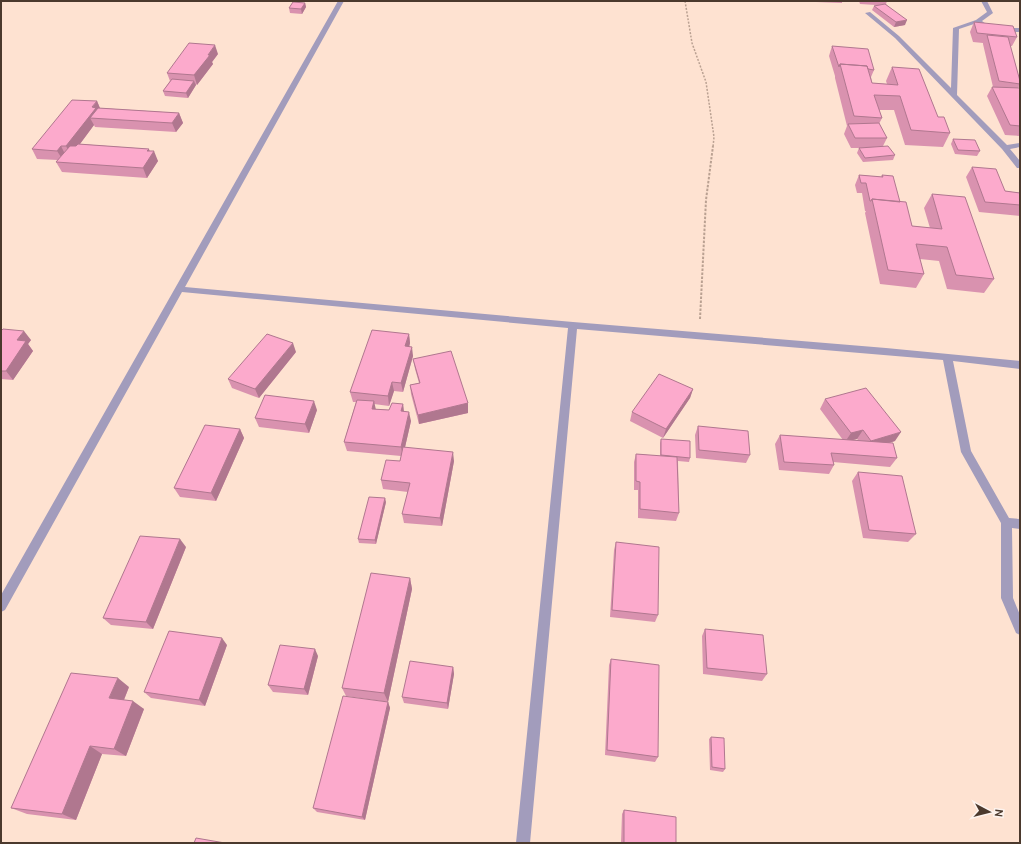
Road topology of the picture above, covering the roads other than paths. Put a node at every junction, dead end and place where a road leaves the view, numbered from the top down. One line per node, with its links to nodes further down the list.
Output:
1 (341, 1): 10 (street)
2 (984, 1): 4 (street)
3 (868, 13): 6 (street)
4 (978, 21): 5 (street); 6 (street)
5 (1020, 30)
6 (954, 95): 8 (street)
7 (1020, 145): 8 (street)
8 (1005, 147): 9 (street)
9 (1020, 166)
10 (179, 289): 11 (street); 16 (street)
11 (572, 325): 12 (street); 18 (street)
12 (947, 357): 13 (street); 14 (street)
13 (1020, 364)
14 (1006, 522): 15 (street); 17 (street)
15 (1020, 524)
16 (1, 606)
17 (1020, 629)
18 (523, 843)

